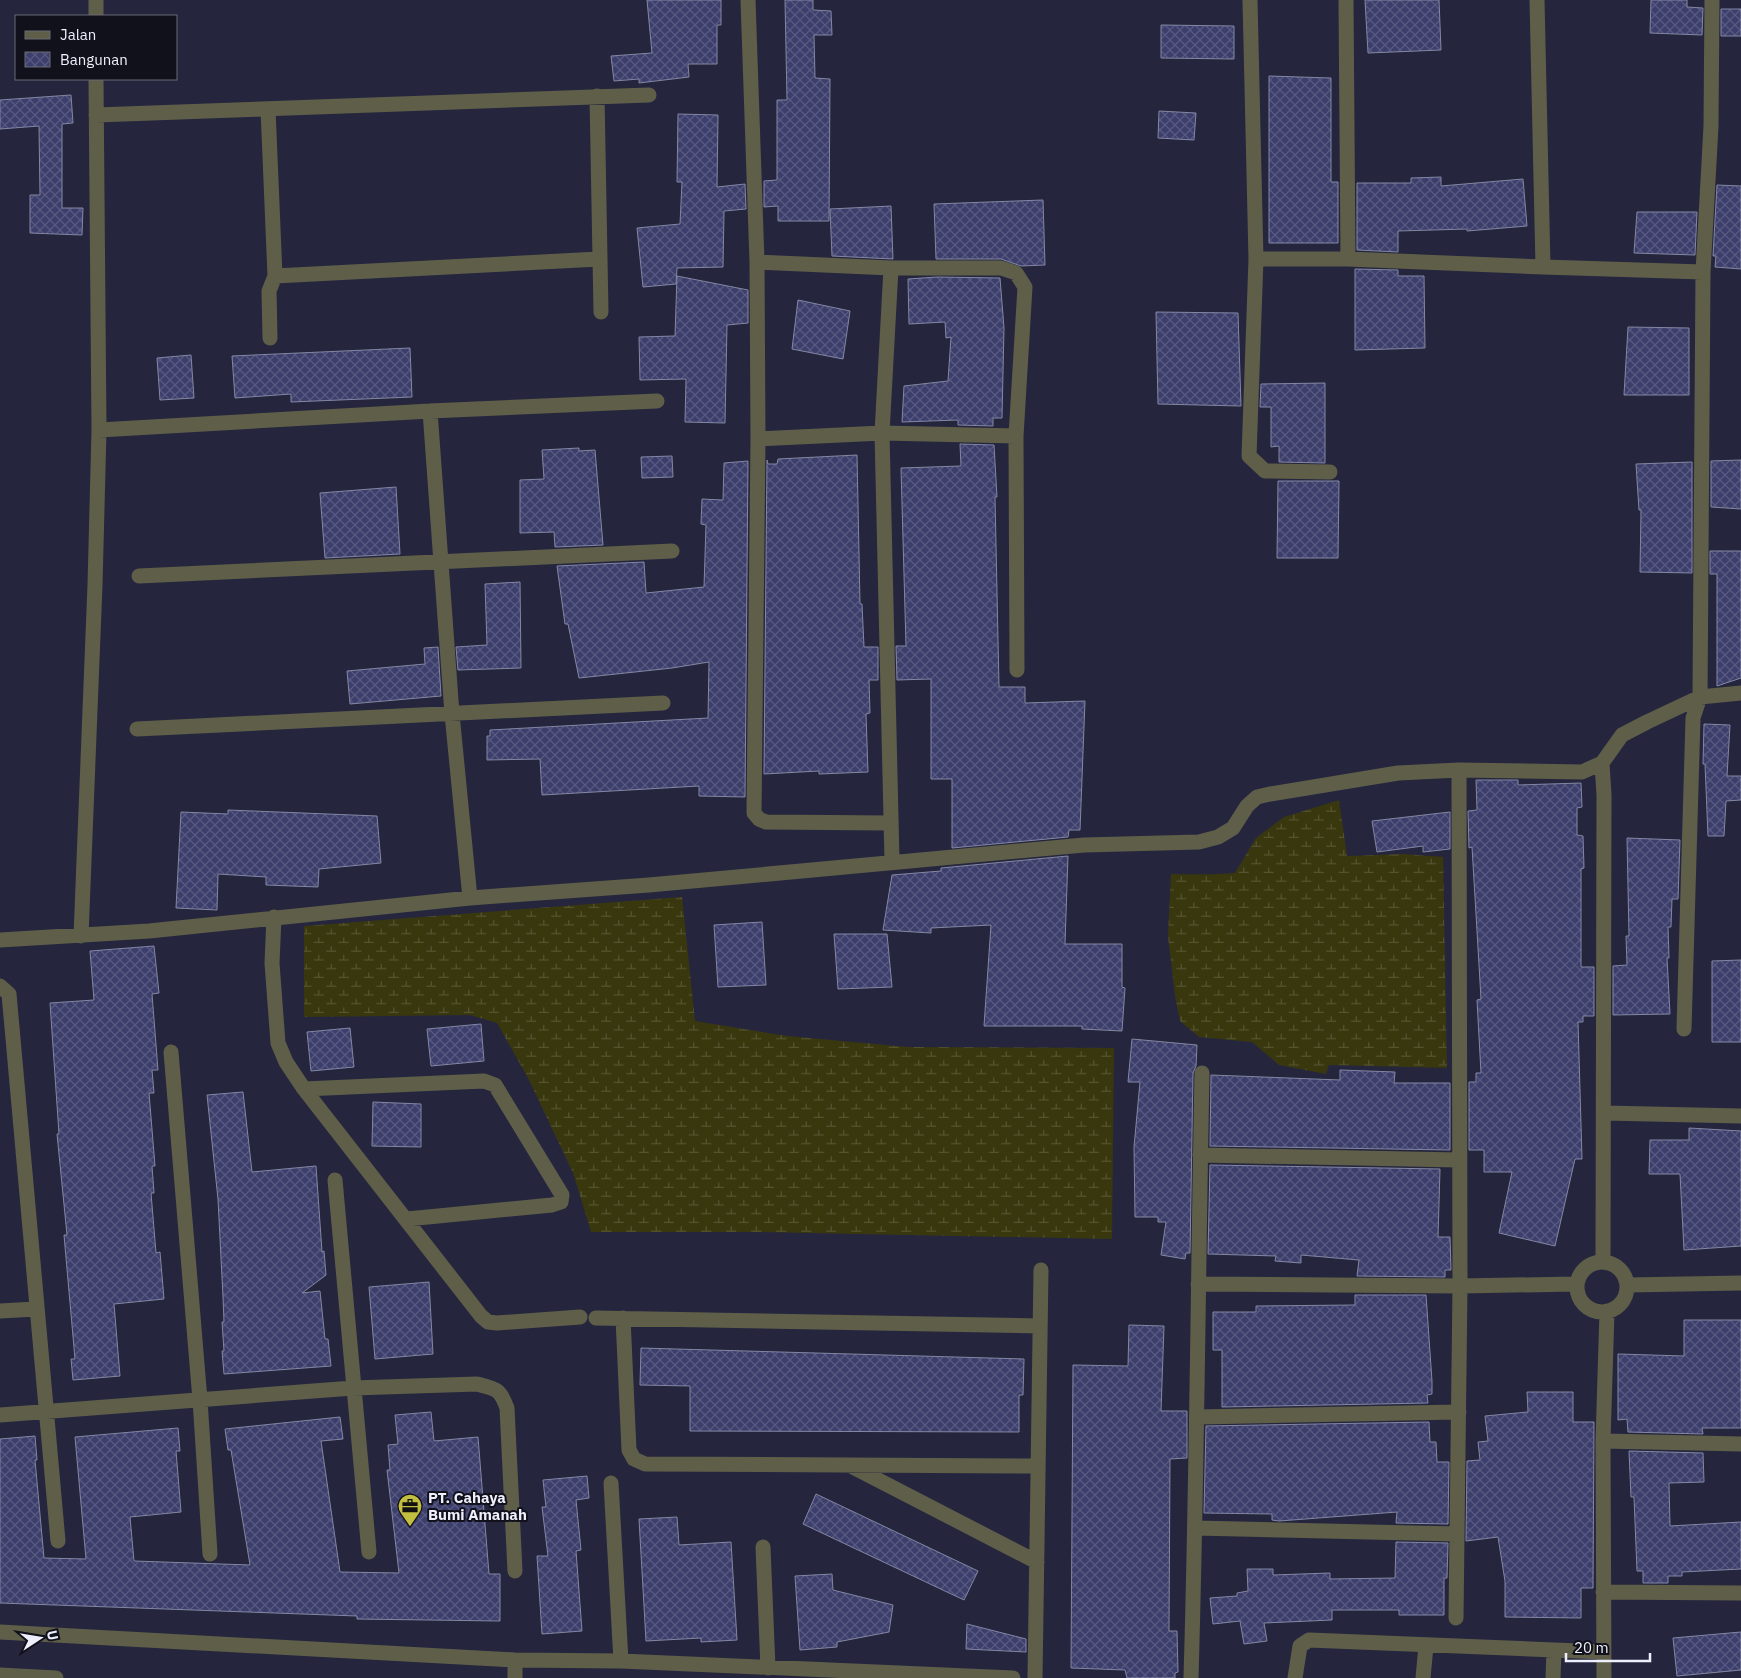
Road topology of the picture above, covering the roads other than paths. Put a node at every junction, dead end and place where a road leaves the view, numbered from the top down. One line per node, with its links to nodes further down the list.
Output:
1 (96, 0): 7 (street)
2 (748, 0): 16 (street)
3 (1250, 0): 15 (street)
4 (1346, 0): 14 (street)
5 (1537, 0): 17 (street)
6 (1712, 0): 19 (street)
7 (96, 15)
8 (96, 80): 12 (street)
9 (649, 95): 10 (street)
10 (597, 96): 11 (street); 13 (street)
11 (268, 109): 12 (street); 20 (street)
12 (96, 115): 25 (street)
13 (599, 259): 20 (street); 21 (street)
14 (1348, 259): 15 (street); 17 (street)
15 (1256, 260): 29 (street)
16 (757, 262): 18 (street); 28 (street)
17 (1543, 267): 19 (street)
18 (892, 268): 26 (street); 27 (street)
19 (1703, 272): 35 (street)
20 (275, 276): 22 (street)
21 (600, 312)
22 (270, 338)
23 (657, 401): 24 (street)
24 (430, 411): 25 (street); 31 (street)
25 (99, 430): 45 (street)
26 (882, 433): 27 (street); 28 (street); 41 (street)
27 (1016, 436): 33 (street)
28 (758, 440): 41 (street)
29 (1330, 472)
30 (672, 551): 31 (street)
31 (442, 562): 32 (street); 37 (street)
32 (139, 576)
33 (1017, 670)
34 (1741, 692): 35 (street)
35 (1700, 697): 39 (street); 48 (street)
36 (663, 703): 37 (street)
37 (452, 714): 38 (street); 43 (street)
38 (137, 729)
39 (1602, 763): 40 (street); 52 (street)
40 (1459, 770): 42 (street); 55 (street)
41 (890, 823): 42 (street)
42 (892, 861): 43 (street)
43 (470, 898): 44 (street)
44 (274, 917): 45 (street); 51 (street)
45 (81, 936): 46 (street)
46 (0, 940)
47 (0, 986): 65 (street)
48 (1684, 1029)
49 (171, 1052): 73 (street)
50 (1202, 1073): 54 (street)
51 (304, 1089): 57 (street); 57 (street)
52 (1604, 1113): 53 (street); 58 (street)
53 (1741, 1116)
54 (1200, 1155): 55 (street); 61 (street)
55 (1459, 1160): 64 (street)
56 (334, 1180): 72 (street)
57 (407, 1219): 68 (street)
58 (1603, 1261): 62 (street); 63 (street)
59 (1042, 1270): 71 (street)
60 (1741, 1283): 63 (street)
61 (1198, 1284): 64 (street); 77 (street)
62 (1576, 1284): 64 (street); 67 (street)
63 (1627, 1285): 67 (street)
64 (1460, 1286): 75 (street)
65 (36, 1309): 66 (street); 74 (street)
66 (0, 1311)
67 (1607, 1311): 78 (street)
68 (580, 1317)
69 (596, 1318): 70 (street)
70 (623, 1318): 71 (street); 80 (street)
71 (1040, 1326): 81 (street)
72 (353, 1388): 73 (street); 87 (street); 90 (street)
73 (200, 1400): 74 (street); 88 (street)
74 (45, 1412): 76 (street); 85 (street)
75 (1459, 1412): 77 (street); 84 (street)
76 (0, 1415)
77 (1198, 1417): 83 (street)
78 (1602, 1441): 79 (street); 92 (street)
79 (1741, 1444)
80 (850, 1465): 81 (street); 89 (street)
81 (1038, 1466): 89 (street)
82 (611, 1482): 99 (street)
83 (1196, 1528): 84 (street); 106 (street)
84 (1457, 1534): 93 (street)
85 (58, 1541)
86 (763, 1547): 100 (street)
87 (369, 1552)
88 (210, 1554)
89 (1037, 1562): 105 (street)
90 (515, 1571)
91 (1741, 1594): 92 (street)
92 (1603, 1597): 97 (street)
93 (1456, 1618)
94 (0, 1632): 98 (street)
95 (1426, 1646): 96 (street); 107 (street); 108 (street)
96 (1554, 1650): 97 (street); 109 (street)
97 (1603, 1652): 110 (street)
98 (515, 1660): 99 (street); 103 (street)
99 (621, 1661): 100 (street)
100 (768, 1668): 104 (street)
101 (0, 1675): 102 (street)
102 (56, 1678)
103 (515, 1678)
104 (1013, 1678)
105 (1035, 1678)
106 (1191, 1678)
107 (1295, 1678)
108 (1423, 1678)
109 (1553, 1678)
110 (1604, 1678)

